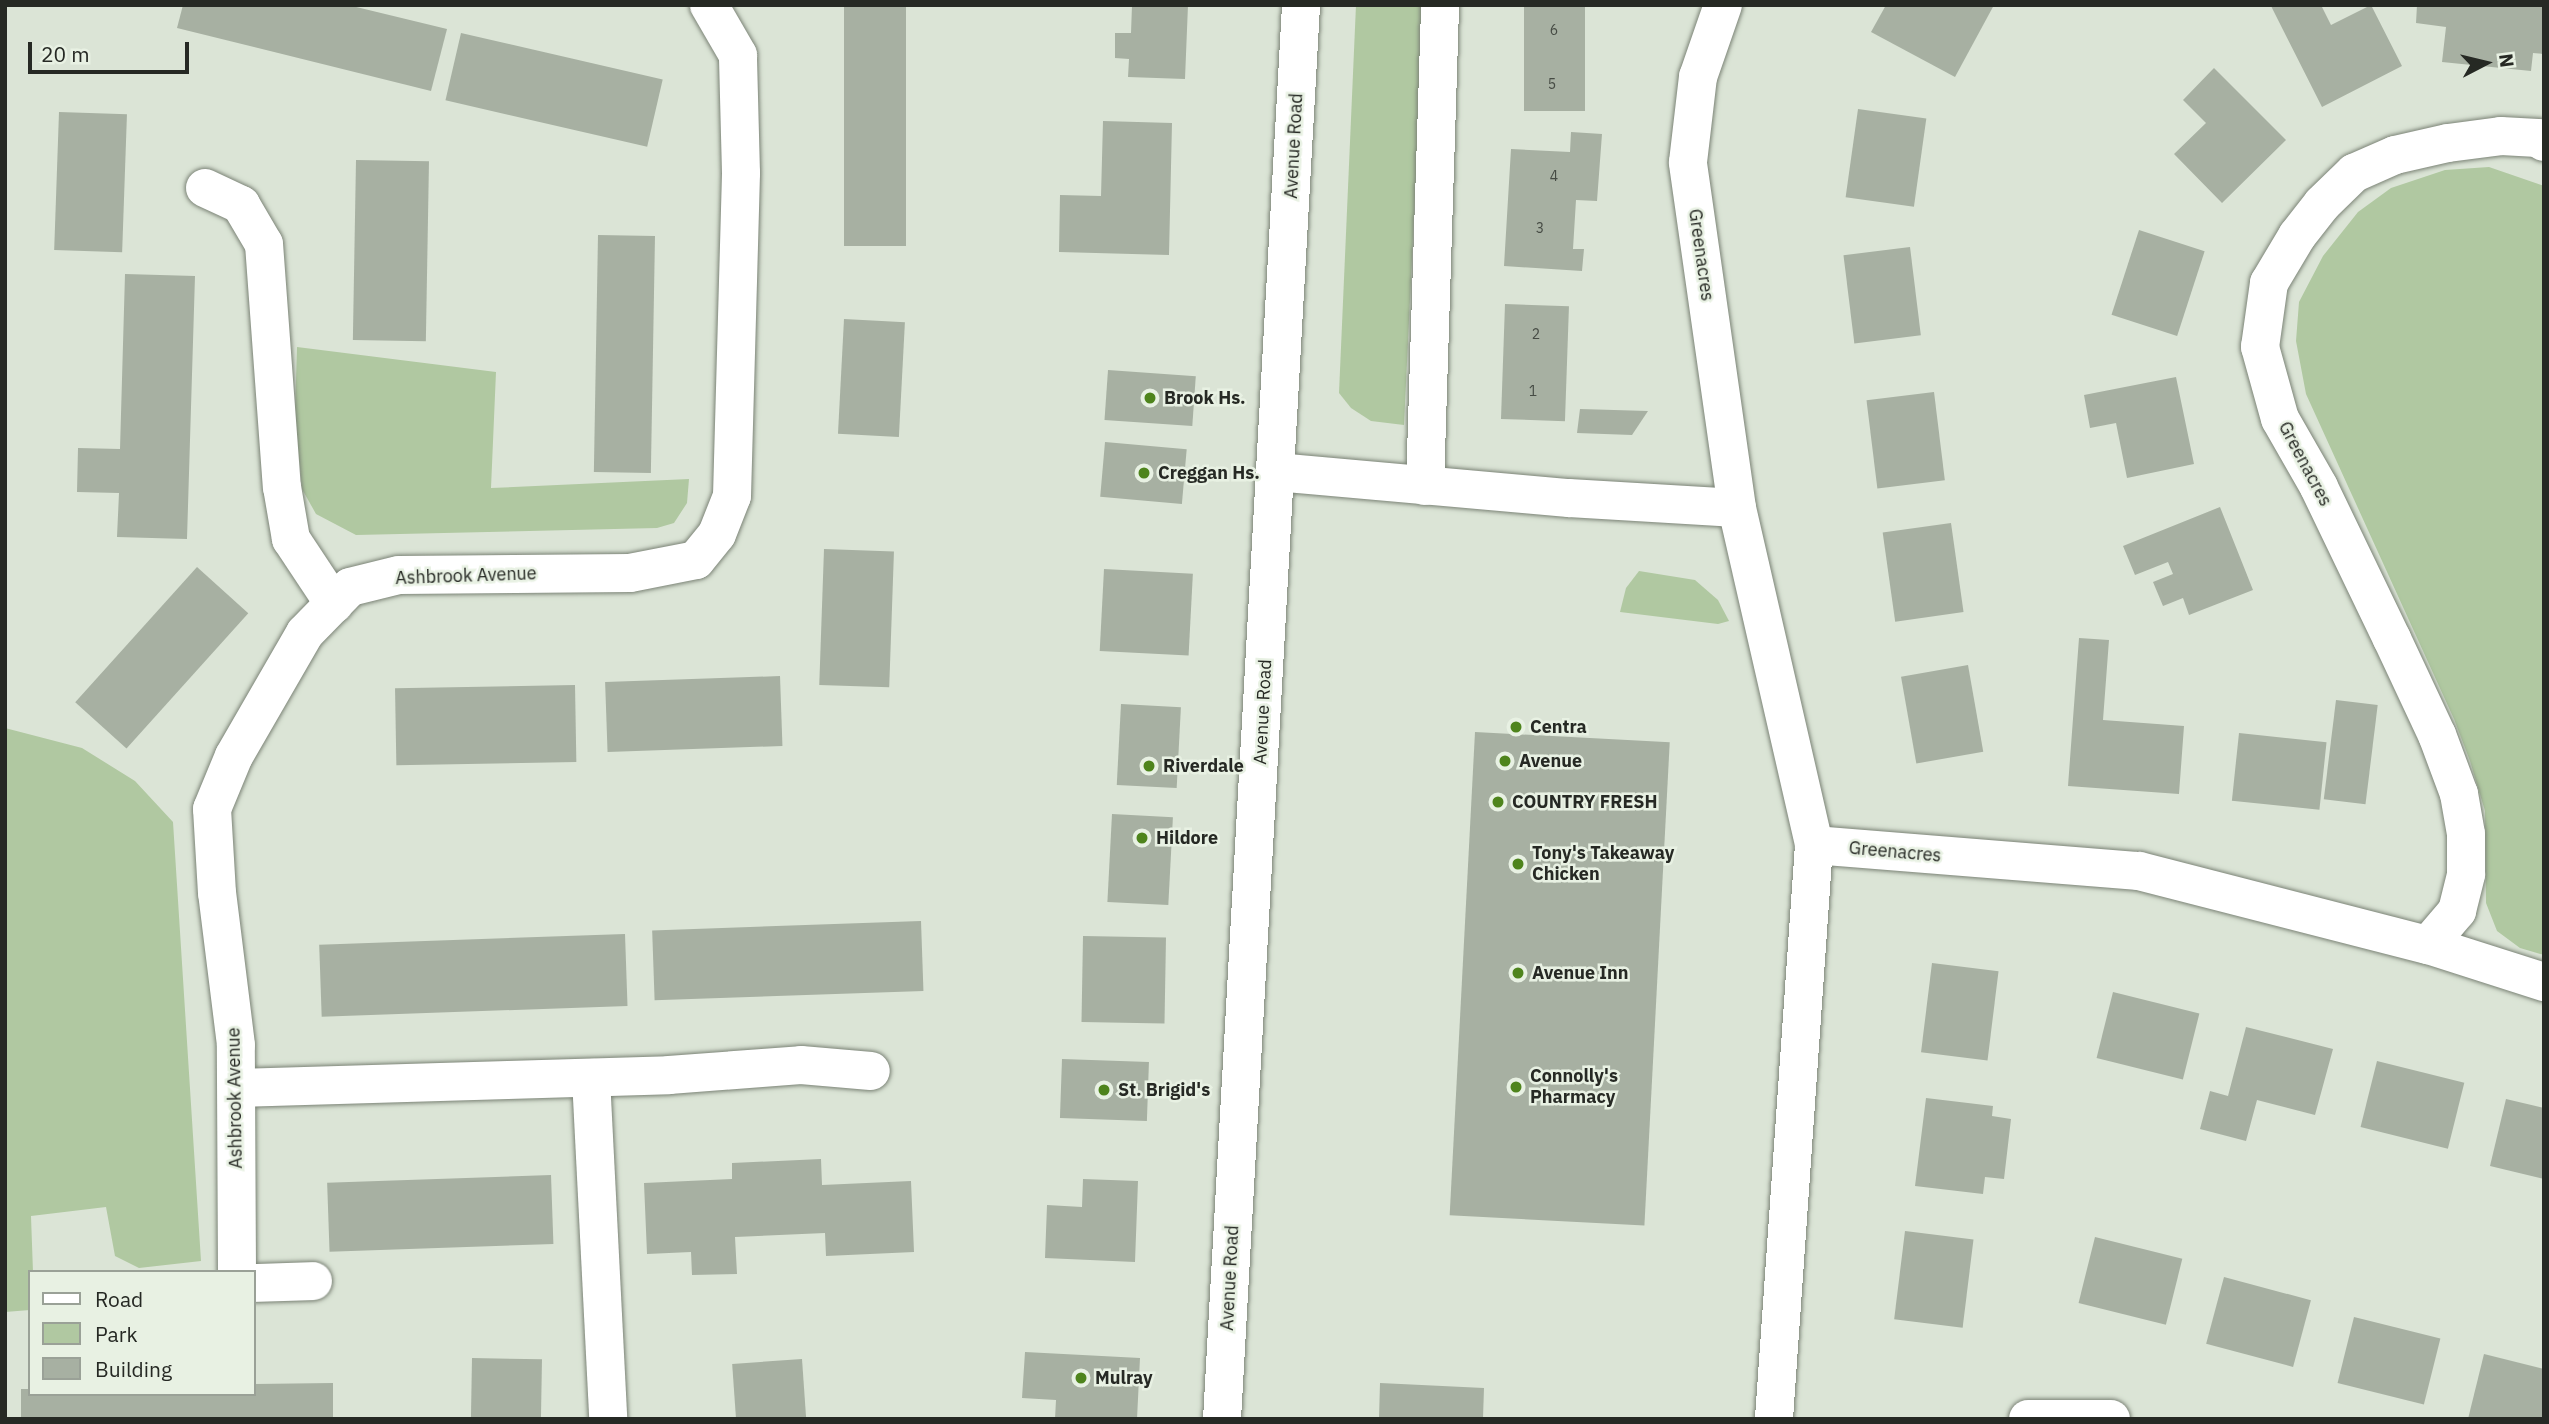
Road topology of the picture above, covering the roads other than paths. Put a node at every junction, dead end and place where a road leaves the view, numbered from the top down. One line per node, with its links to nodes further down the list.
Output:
1 (709, 5): 10 (street, Ashbrook Avenue)
2 (1301, 5): 7 (street, Avenue Road)
3 (1440, 5): 8 (street)
4 (1723, 5): 9 (street, Greenacres)
5 (2544, 142): 12 (street, Greenacres)
6 (205, 188): 10 (street)
7 (1276, 472): 8 (street); 22 (street, Avenue Road)
8 (1425, 486): 9 (street)
9 (1737, 508): 11 (street, Greenacres)
10 (334, 604): 16 (street, Ashbrook Avenue)
11 (1814, 845): 12 (street, Greenacres); 23 (street, Greenacres)
12 (2428, 945): 13 (street, Greenacres)
13 (2544, 982)
14 (870, 1071): 15 (street)
15 (591, 1077): 16 (street); 21 (street)
16 (237, 1088): 17 (street, Ashbrook Avenue)
17 (237, 1270)
18 (313, 1280): 19 (street)
19 (256, 1283)
20 (2048, 1418): 24 (street)
21 (608, 1419)
22 (1222, 1419)
23 (1774, 1419)
24 (2111, 1419)

